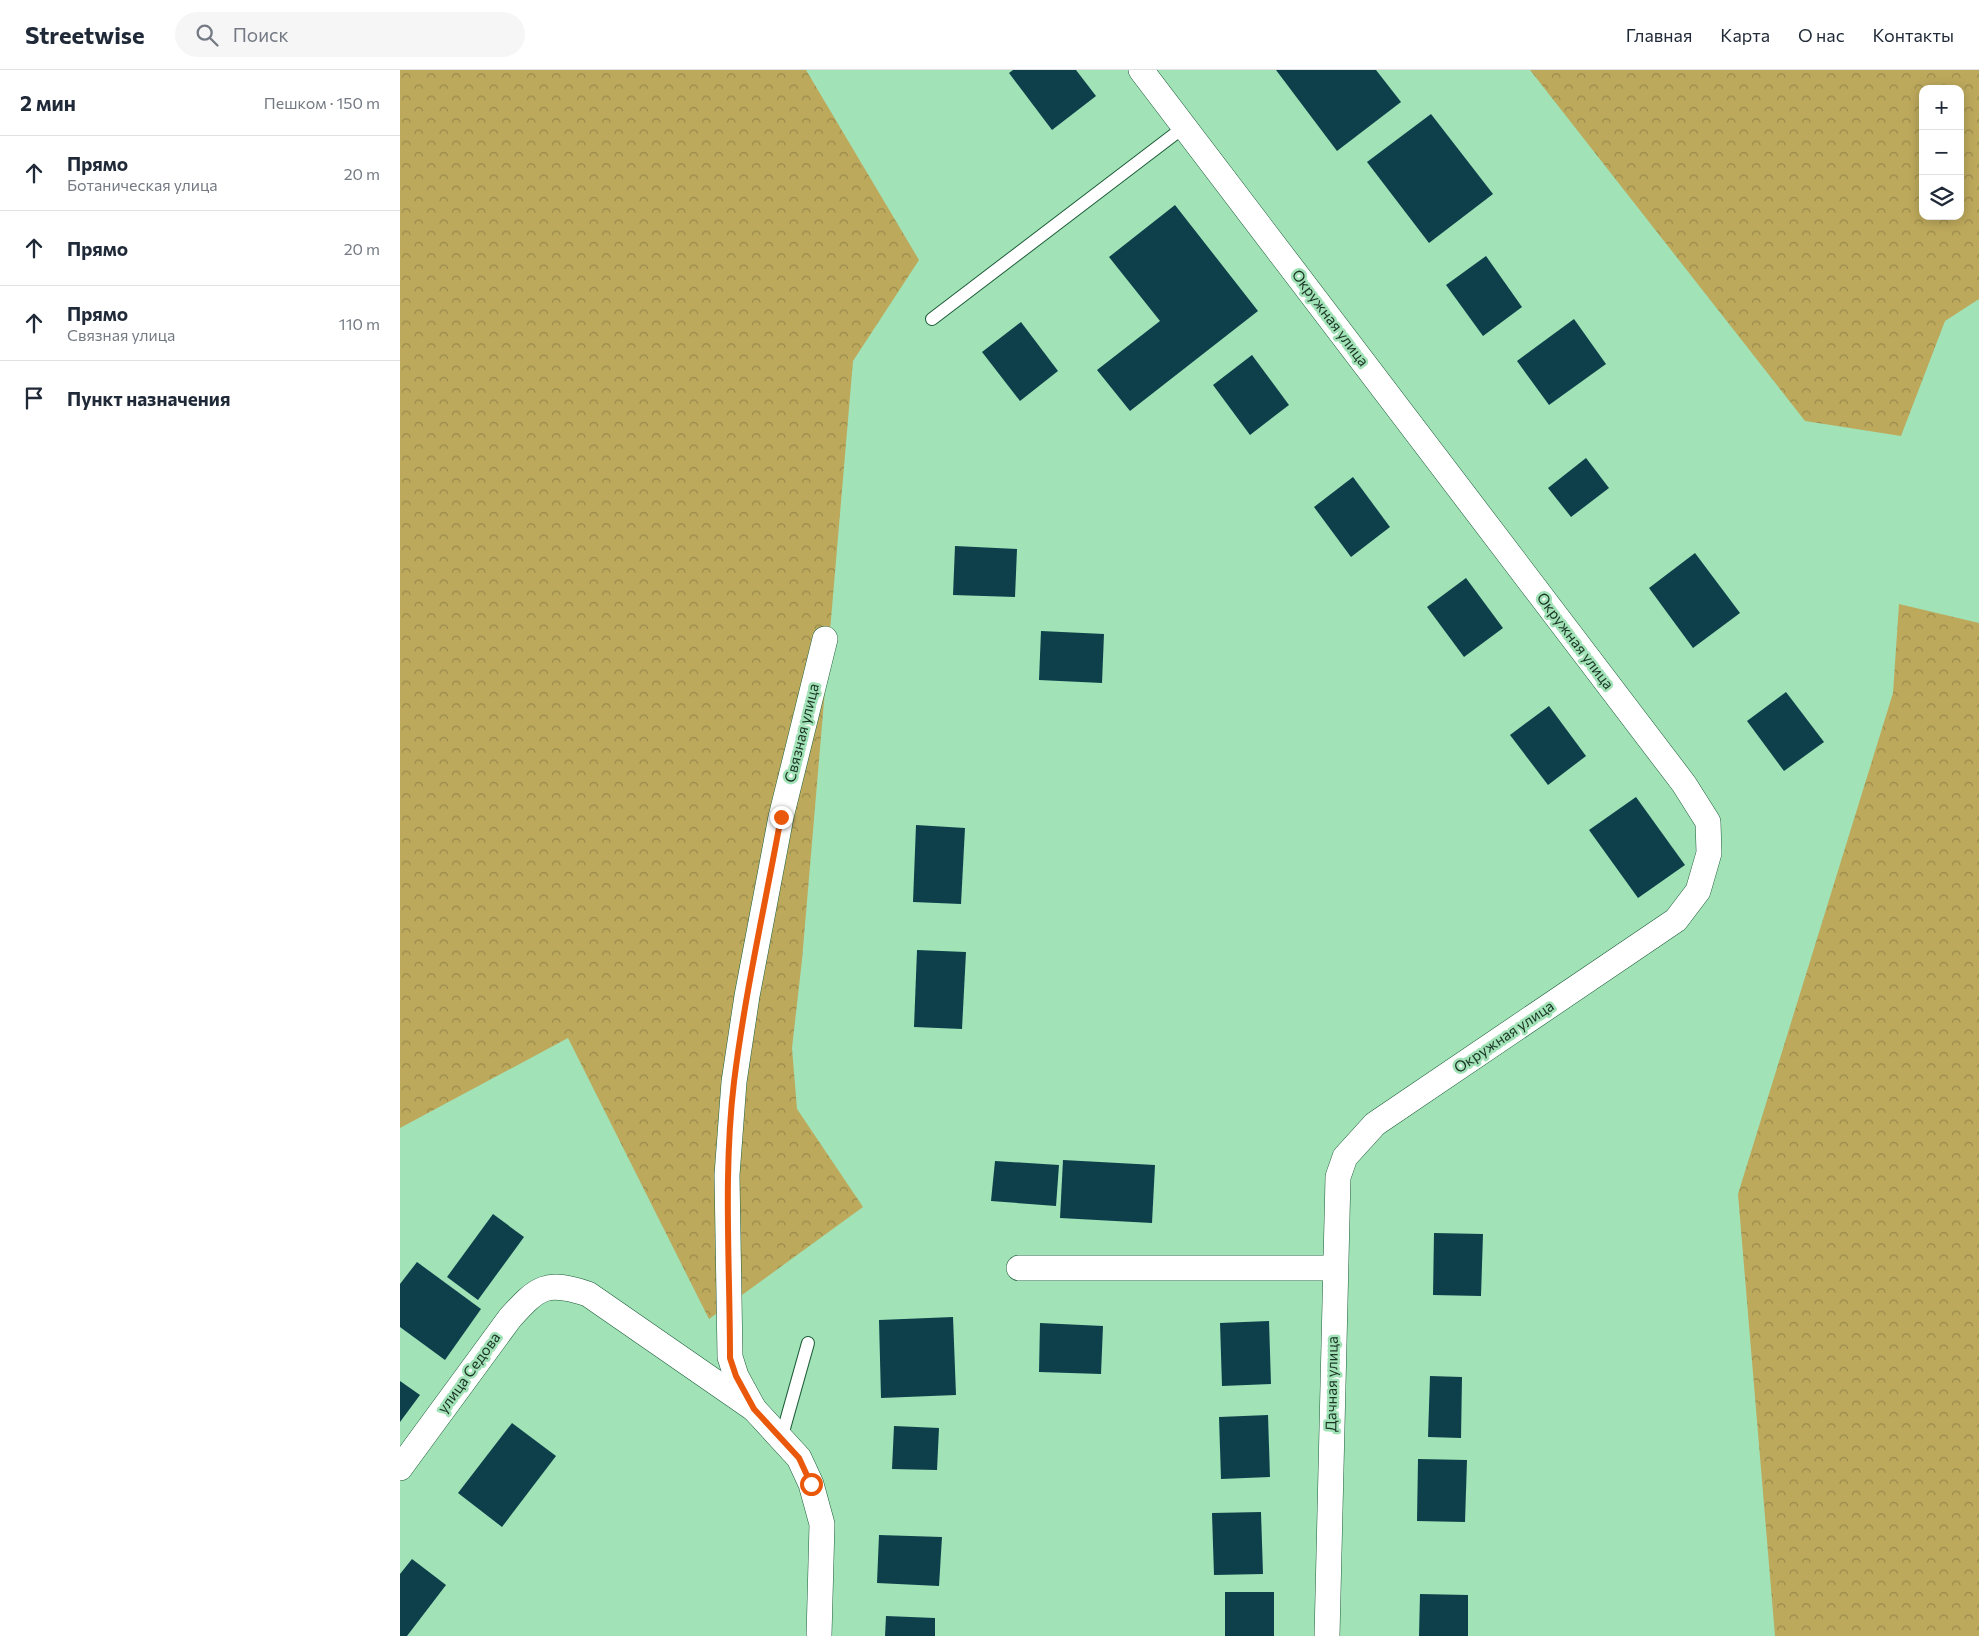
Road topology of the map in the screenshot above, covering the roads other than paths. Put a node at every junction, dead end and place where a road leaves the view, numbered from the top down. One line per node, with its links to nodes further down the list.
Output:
1 (1142, 70): 2 (street, Окружная улица)
2 (1184, 126): 3 (lane); 5 (street, Окружная улица)
3 (932, 320)
4 (825, 639): 9 (street, Связная улица)
5 (1360, 1139): 7 (street, Дачная улица)
6 (1019, 1268): 7 (street)
7 (1334, 1268): 13 (street, Дачная улица)
8 (808, 1343): 10 (lane)
9 (754, 1409): 10 (street); 11 (street, улица Седова)
10 (781, 1439): 12 (street)
11 (400, 1468)
12 (819, 1636)
13 (1327, 1636)

